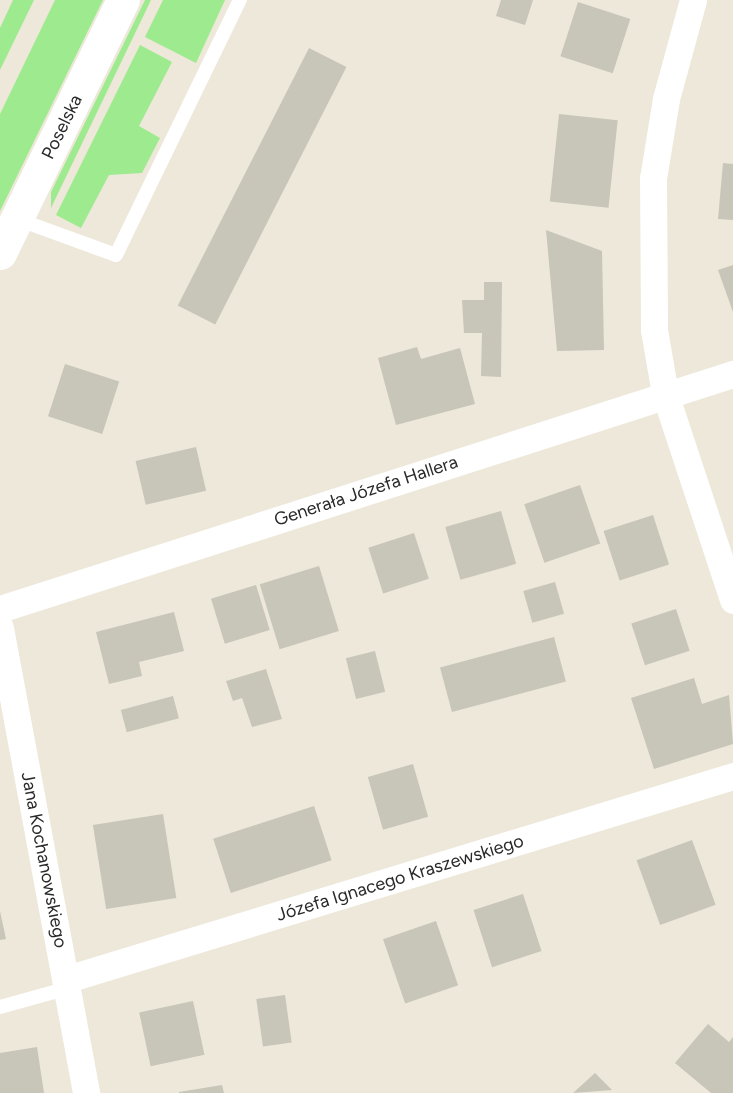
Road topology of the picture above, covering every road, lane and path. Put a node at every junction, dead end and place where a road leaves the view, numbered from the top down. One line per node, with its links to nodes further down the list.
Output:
1 (123, 0): 4 (street, Poselska)
2 (240, 0): 4 (lane)
3 (693, 0): 7 (street)
4 (17, 219): 5 (street, Poselska)
5 (0, 253)
6 (733, 374): 7 (street, Generała Józefa Hallera)
7 (665, 394): 8 (street); 9 (street, Generała Józefa Hallera)
8 (733, 600)
9 (0, 609)
10 (0, 628): 12 (street, Jana Kochanowskiego)
11 (733, 776): 12 (street, Józefa Ignacego Kraszewskiego)
12 (68, 984): 13 (lane); 14 (street, Jana Kochanowskiego)
13 (0, 1007)
14 (86, 1093)

